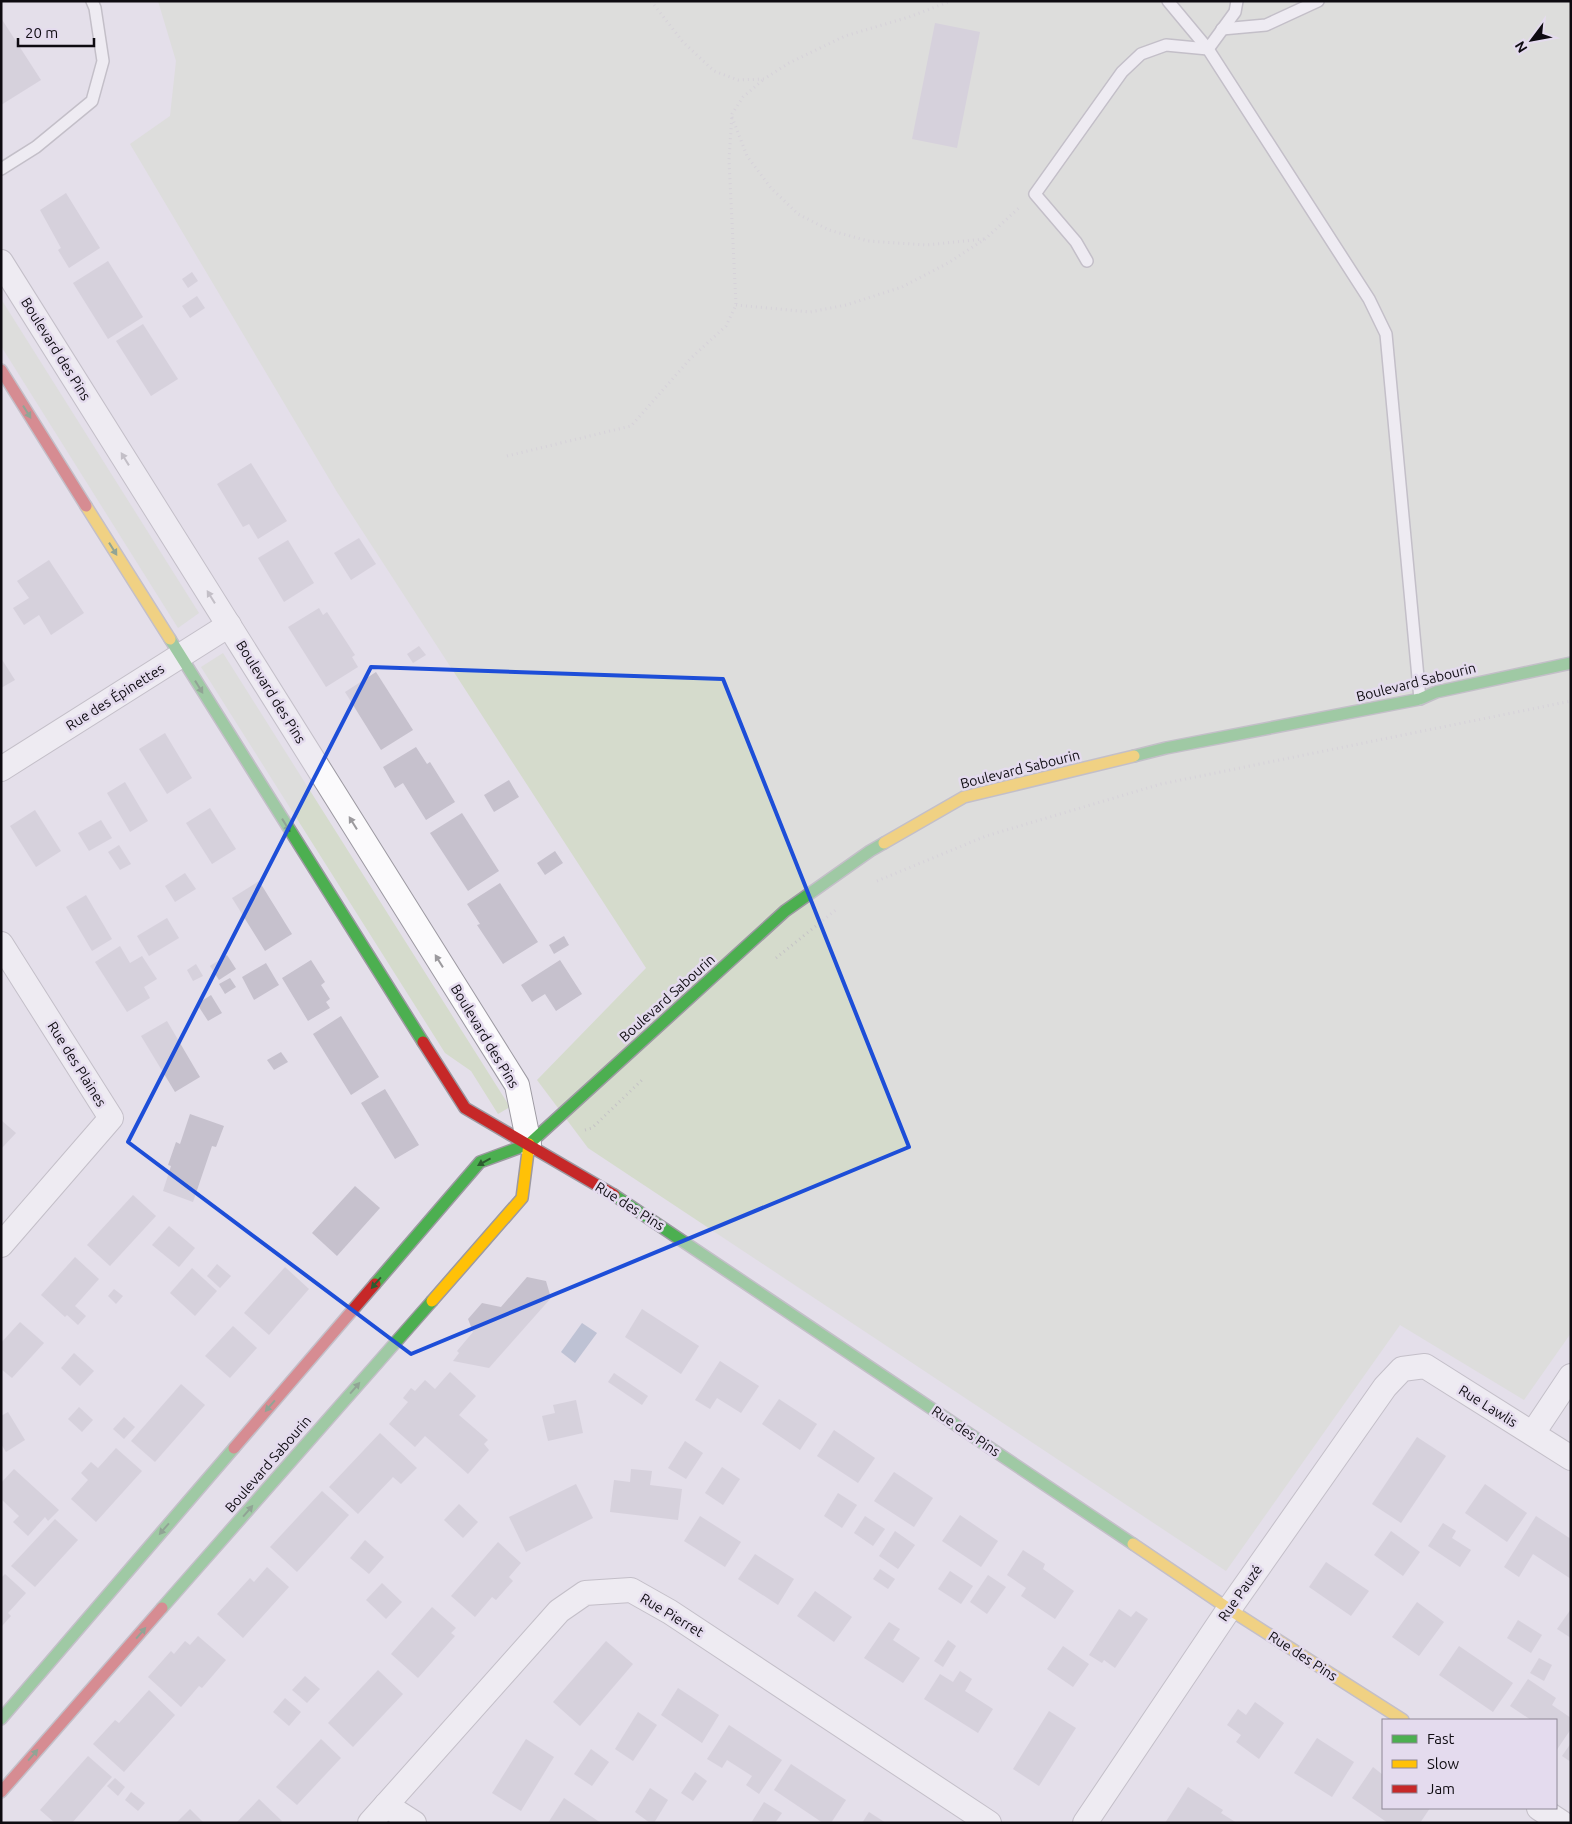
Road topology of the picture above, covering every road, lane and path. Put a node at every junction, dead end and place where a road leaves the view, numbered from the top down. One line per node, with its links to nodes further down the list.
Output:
1 (92, 1): 11 (lane)
2 (651, 1): 9 (path)
3 (951, 1): 9 (path)
4 (1168, 1): 8 (lane)
5 (1237, 1): 7 (lane)
6 (1318, 1): 7 (lane)
7 (1222, 29): 8 (lane)
8 (1208, 49): 12 (lane); 22 (lane)
9 (764, 79): 10 (path)
10 (732, 114): 13 (path); 16 (path)
11 (1, 169)
12 (1035, 194): 13 (path); 14 (lane)
13 (985, 239): 16 (path)
14 (1087, 261)
15 (1, 262): 19 (street, Boulevard des Pins, one-way to 15)
16 (736, 305): 18 (path)
17 (1, 370): 20 (street, one-way to 20)
18 (507, 456)
19 (228, 625): 20 (street, Rue des Épinettes); 31 (street, Boulevard des Pins, one-way to 19)
20 (180, 657): 24 (street, Rue des Épinettes); 31 (street, one-way to 31)
21 (1571, 663): 22 (street, Boulevard Sabourin)
22 (1420, 699): 31 (street, Boulevard Sabourin)
23 (1571, 702): 25 (path)
24 (1, 768)
25 (869, 884)
26 (838, 909): 28 (path)
27 (1, 944): 32 (street, Rue des Plaines)
28 (775, 959)
29 (642, 1080): 30 (path)
30 (583, 1131)
31 (529, 1144): 37 (street, Rue des Pins); 38 (street, Boulevard Sabourin, one-way to 38); 40 (street, Boulevard Sabourin, one-way to 31)
32 (1, 1245)
33 (1402, 1370): 35 (street, Rue Lawlis); 37 (street, Rue Pauzé)
34 (1571, 1376): 35 (street)
35 (1533, 1433): 36 (street, Rue Lawlis)
36 (1571, 1458)
37 (1229, 1608): 39 (street, Rue des Pins); 46 (street, Rue Pauzé)
38 (1, 1719)
39 (1401, 1719)
40 (1, 1792)
41 (386, 1805): 43 (street, Rue Pierret); 44 (street); 45 (street, Rue Pierret)
42 (1541, 1809): 47 (street)
43 (370, 1823)
44 (414, 1823)
45 (989, 1823)
46 (1085, 1823)
47 (1562, 1823)

